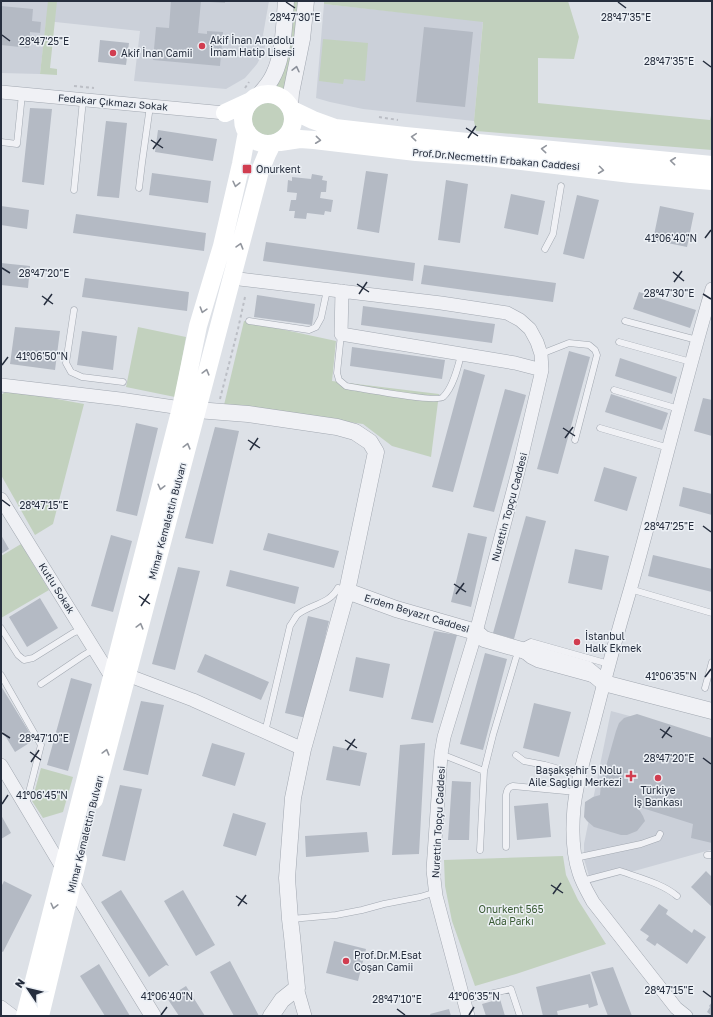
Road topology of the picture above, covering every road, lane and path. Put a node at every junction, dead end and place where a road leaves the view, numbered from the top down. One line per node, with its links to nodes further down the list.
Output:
1 (286, 1): 5 (street)
2 (306, 1): 8 (street, one-way to 2)
3 (1, 92): 4 (street, Fedakar Çıkmazı Sokak)
4 (22, 94): 6 (street, Fedakar Çıkmazı Sokak); 11 (lane)
5 (254, 99): 8 (main road); 9 (main road); 10 (main road)
6 (83, 100): 7 (street, Fedakar Çıkmazı Sokak); 17 (lane)
7 (150, 106): 9 (street, Fedakar Çıkmazı Sokak); 16 (lane)
8 (291, 108): 12 (main road); 13 (main road, Prof.Dr.Necmettin Erbakan Caddesi, one-way to 8)
9 (225, 113): 10 (main road)
10 (245, 130): 12 (main road); 37 (main road, one-way to 37)
11 (1, 142)
12 (276, 143): 14 (main road, Prof.Dr.Necmettin Erbakan Caddesi, one-way to 14); 19 (main road, one-way to 12)
13 (712, 165)
14 (712, 181)
15 (561, 186): 18 (lane)
16 (139, 188)
17 (74, 190)
18 (545, 249)
19 (231, 278): 21 (street, Nurettin Topçu Caddesi); 37 (main road, one-way to 19)
20 (712, 289): 28 (street)
21 (327, 290): 22 (street, Nurettin Topçu Caddesi); 25 (lane)
22 (342, 291): 27 (street); 30 (street, Nurettin Topçu Caddesi)
23 (245, 297): 39 (path)
24 (74, 310): 34 (lane)
25 (249, 321)
26 (625, 321): 28 (lane)
27 (340, 334): 31 (street); 31 (lane)
28 (697, 340): 32 (street)
29 (619, 342): 32 (lane)
30 (541, 354): 33 (street, Nurettin Topçu Caddesi); 41 (lane)
31 (461, 355): 33 (street)
32 (691, 362): 38 (street)
33 (542, 370): 49 (street, Nurettin Topçu Caddesi)
34 (123, 382)
35 (1, 385): 37 (street)
36 (614, 390): 38 (lane)
37 (188, 409): 39 (street); 55 (main road)
38 (679, 409): 42 (street)
39 (217, 412): 44 (street)
40 (600, 428): 42 (lane)
41 (575, 440)
42 (669, 448): 45 (street)
43 (1, 499): 48 (street, Kutlu Sokak)
44 (342, 589): 49 (street, Erdem Beyazıt Caddesi); 60 (lane); 61 (street)
45 (630, 589): 46 (lane); 53 (street)
46 (712, 613)
47 (1, 628): 48 (lane)
48 (82, 629): 50 (street, Kutlu Sokak)
49 (476, 632): 51 (street, Erdem Beyazıt Caddesi); 62 (street, Nurettin Topçu Caddesi)
50 (94, 649): 55 (street, Kutlu Sokak); 57 (lane)
51 (517, 654): 53 (lane); 56 (street, Erdem Beyazıt Caddesi); 65 (lane)
52 (712, 662): 58 (lane)
53 (609, 664): 56 (street)
54 (1, 676): 68 (lane)
55 (120, 676): 60 (street); 73 (main road); 75 (main road, Mimar Kemalettin Bulvarı, one-way to 55)
56 (604, 683): 59 (street, Erdem Beyazıt Caddesi); 66 (street)
57 (41, 684)
58 (705, 688)
59 (712, 711)
60 (265, 732): 61 (street)
61 (303, 749): 78 (street)
62 (441, 754): 65 (lane); 76 (street, Nurettin Topçu Caddesi)
63 (516, 756): 66 (lane)
64 (1, 765): 68 (street)
65 (484, 771): 71 (lane)
66 (580, 775): 67 (street)
67 (577, 792): 70 (lane); 72 (street)
68 (26, 806): 73 (street)
69 (660, 834): 72 (lane)
70 (506, 847)
71 (480, 850)
72 (575, 858): 74 (street)
73 (63, 869): 75 (main road); 84 (main road, one-way to 84)
74 (582, 881): 77 (lane); 81 (street)
75 (72, 884): 85 (main road, Mimar Kemalettin Bulvarı); 86 (street)
76 (436, 892): 78 (lane); 80 (street, Nurettin Topçu Caddesi)
77 (677, 896)
78 (290, 919): 79 (street)
79 (297, 988): 87 (street); 88 (street)
80 (463, 1000): 89 (street, Nurettin Topçu Caddesi); 90 (lane)
81 (672, 1002): 91 (street); 92 (street)
82 (1, 1007): 83 (street)
83 (13, 1016)
84 (25, 1016)
85 (40, 1016)
86 (153, 1016)
87 (271, 1016)
88 (305, 1016)
89 (468, 1016)
90 (520, 1016)
91 (667, 1016)
92 (686, 1016)

